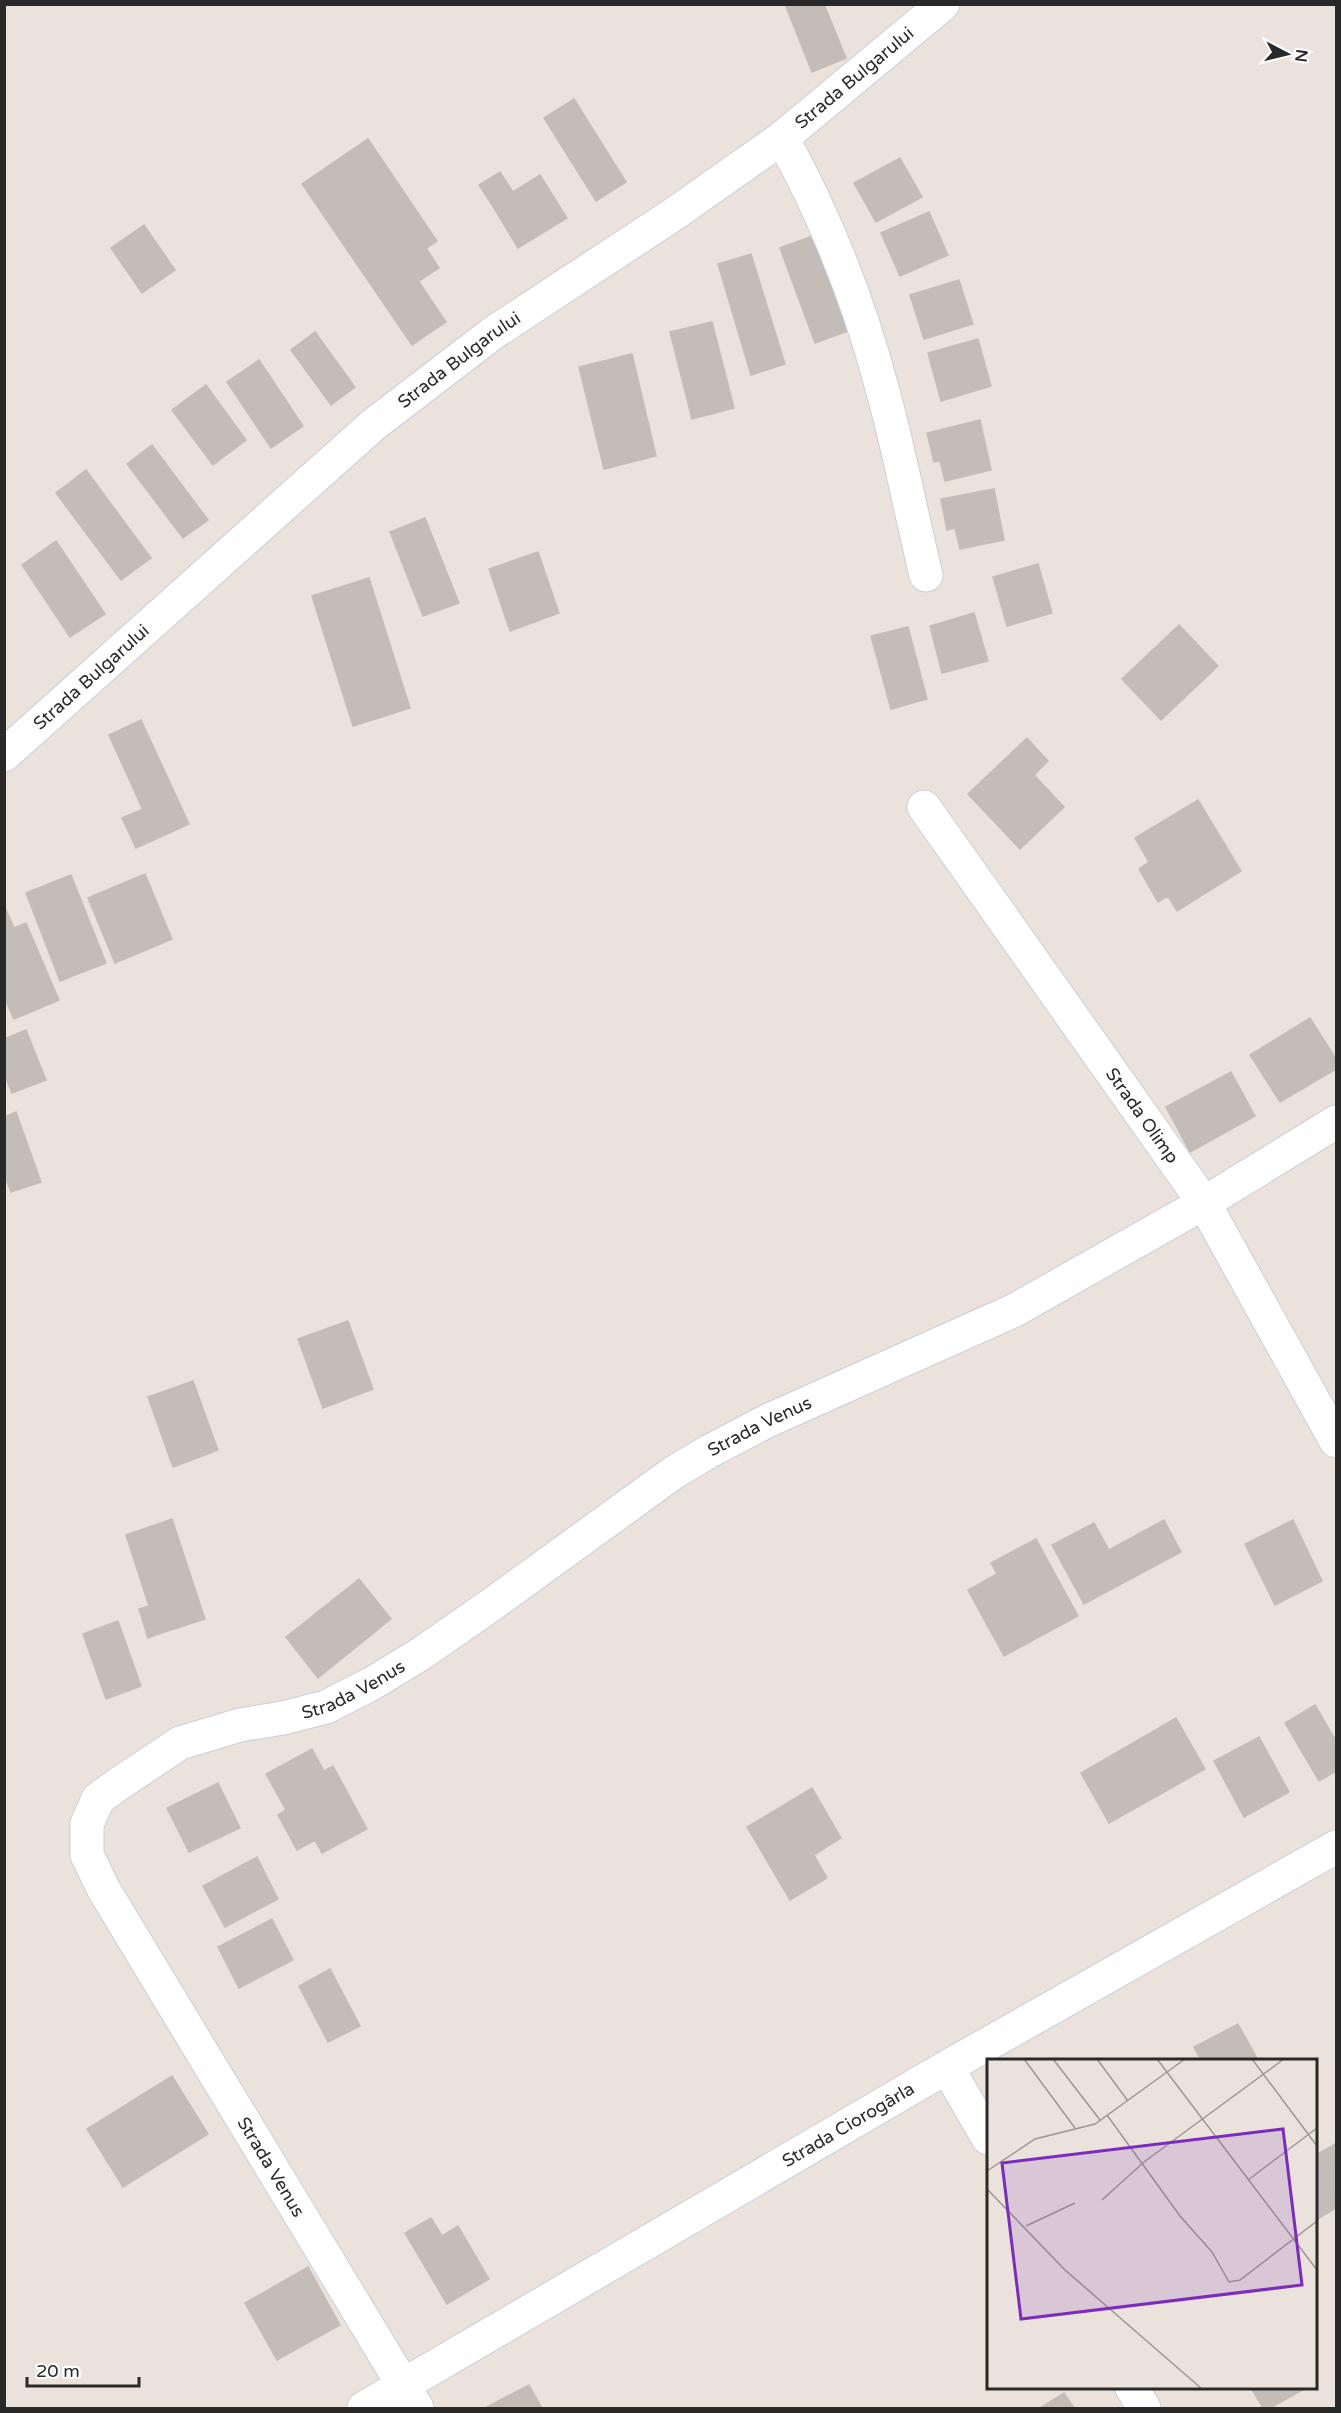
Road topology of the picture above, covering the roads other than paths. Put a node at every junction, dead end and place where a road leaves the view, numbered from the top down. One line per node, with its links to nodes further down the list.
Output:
1 (943, 4): 2 (street, Strada Bulgarului)
2 (782, 138): 3 (street); 4 (street, Strada Bulgarului)
3 (926, 575)
4 (4, 755)
5 (924, 807): 7 (street, Strada Olimp)
6 (1336, 1122): 7 (street, Strada Venus)
7 (1204, 1203): 8 (street, Strada Olimp); 13 (street, Strada Venus)
8 (1336, 1441)
9 (1336, 1847): 10 (street, Strada Ciorogârla)
10 (947, 2067): 11 (street); 13 (street, Strada Ciorogârla)
11 (987, 2136)
12 (1133, 2389): 15 (street)
13 (410, 2397): 14 (street, Strada Ciorogârla)
14 (364, 2409)
15 (1144, 2409)

